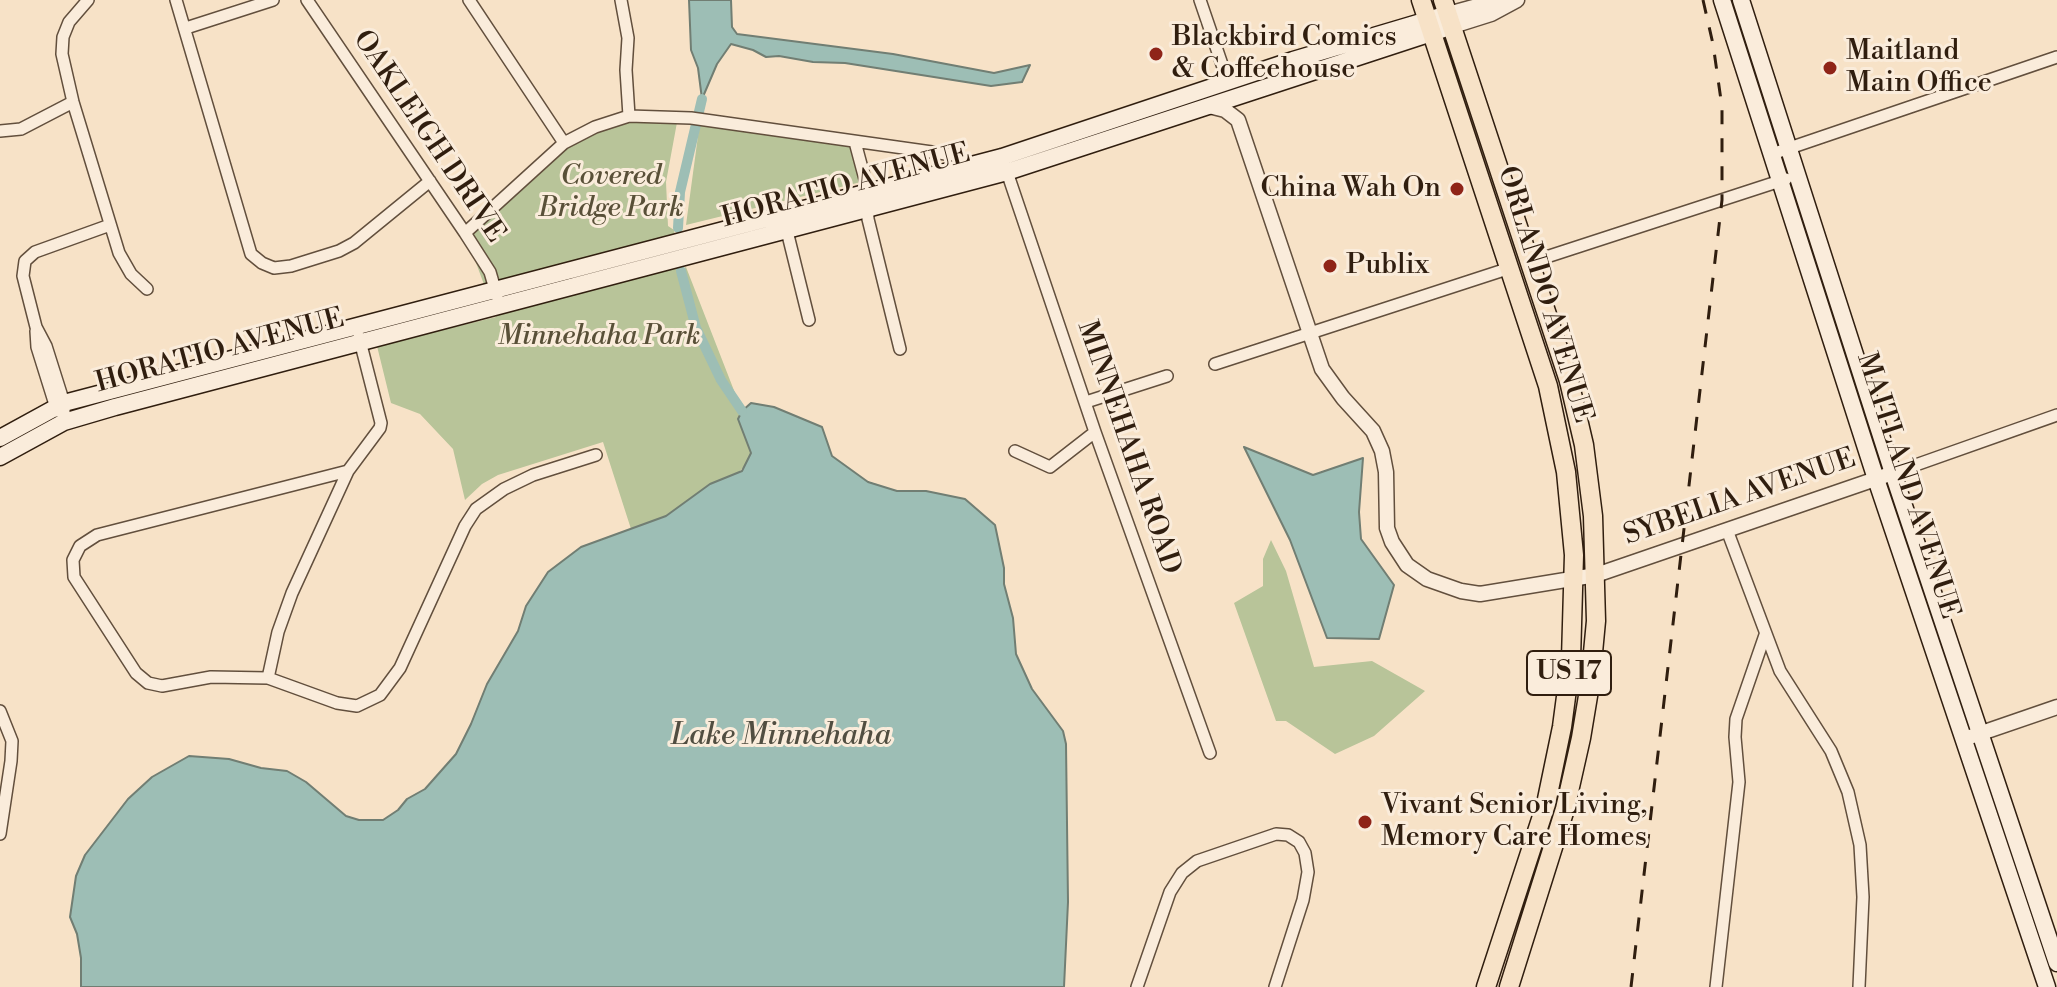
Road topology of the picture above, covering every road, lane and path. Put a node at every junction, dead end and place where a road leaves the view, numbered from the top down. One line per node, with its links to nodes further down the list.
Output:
1 (88, 0): 20 (street)
2 (176, 0): 16 (street)
3 (273, 0): 16 (street)
4 (307, 0): 32 (street, OAKLEIGH DRIVE)
5 (469, 0): 26 (street)
6 (621, 0): 22 (street)
7 (1200, 0): 18 (street)
8 (1421, 0): 15 (main road, ORLANDO AVENUE / US 17)
9 (1499, 0): 13 (street, HORATIO AVENUE)
10 (1517, 0): 13 (street, HORATIO AVENUE)
11 (1722, 0): 14 (main road, MAITLAND AVENUE)
12 (1743, 7): 14 (street); 27 (main road, MAITLAND AVENUE)
13 (1448, 13): 15 (main road, HORATIO AVENUE); 37 (main road, ORLANDO AVENUE / US 17)
14 (1729, 21): 28 (main road, MAITLAND AVENUE)
15 (1429, 26): 18 (main road, HORATIO AVENUE); 19 (main road, HORATIO AVENUE); 38 (main road, ORLANDO AVENUE / US 17)
16 (186, 28): 32 (street)
17 (2057, 57): 27 (street)
18 (1222, 84): 21 (main road); 30 (main road, HORATIO AVENUE)
19 (1249, 92): 21 (main road, HORATIO AVENUE); 23 (street)
20 (73, 102): 24 (street); 35 (street)
21 (1209, 106): 23 (street); 30 (main road, HORATIO AVENUE)
22 (629, 116): 25 (street); 26 (street)
23 (1238, 120): 43 (street, SYBELIA AVENUE)
24 (0, 131)
25 (855, 142): 29 (street); 33 (street)
26 (564, 143): 36 (street)
27 (1789, 148): 28 (street); 31 (main road, MAITLAND AVENUE)
28 (1772, 154): 31 (main road, MAITLAND AVENUE)
29 (953, 155)
30 (1005, 164): 33 (main road, HORATIO AVENUE); 47 (street, MINNEHAHA ROAD)
31 (1789, 178): 37 (street); 56 (main road, MAITLAND AVENUE); 57 (main road, MAITLAND AVENUE)
32 (430, 181): 36 (street, OAKLEIGH DRIVE)
33 (868, 201): 34 (main road, HORATIO AVENUE); 44 (street)
34 (785, 222): 40 (main road, HORATIO AVENUE); 41 (street)
35 (110, 225): 39 (street); 48 (street)
36 (465, 233): 40 (street, OAKLEIGH DRIVE)
37 (1531, 262): 59 (main road, ORLANDO AVENUE / US 17)
38 (1510, 268): 43 (street); 60 (main road, ORLANDO AVENUE / US 17)
39 (147, 289)
40 (497, 296): 42 (main road, HORATIO AVENUE)
41 (809, 320)
42 (358, 333): 48 (main road, HORATIO AVENUE); 55 (street)
43 (1310, 334): 45 (street); 60 (street, SYBELIA AVENUE)
44 (900, 349)
45 (1215, 364)
46 (1167, 376): 47 (street)
47 (1086, 402): 50 (street, MINNEHAHA ROAD)
48 (61, 411): 51 (main road, HORATIO AVENUE); 54 (main road, HORATIO AVENUE)
49 (2057, 415): 56 (street, SYBELIA AVENUE)
50 (1095, 432): 52 (street); 66 (street, MINNEHAHA ROAD)
51 (0, 438)
52 (1015, 451)
53 (596, 455): 62 (street)
54 (0, 457)
55 (348, 471): 62 (street); 62 (street)
56 (1893, 473): 57 (street, SYBELIA AVENUE); 65 (main road, MAITLAND AVENUE)
57 (1876, 479): 58 (street, SYBELIA AVENUE); 65 (main road, MAITLAND AVENUE)
58 (1727, 530): 59 (street, SYBELIA AVENUE); 61 (street)
59 (1596, 575): 60 (street, SYBELIA AVENUE); 72 (main road, ORLANDO AVENUE / US 17)
60 (1575, 578): 71 (main road, ORLANDO AVENUE / US 17)
61 (1765, 635): 73 (street); 74 (street)
62 (268, 678)
63 (2057, 707): 65 (street)
64 (1, 720): 67 (street)
65 (1972, 736): 68 (main road, MAITLAND AVENUE); 75 (main road, MAITLAND AVENUE)
66 (1210, 753)
67 (0, 834)
68 (2057, 963)
69 (1137, 987): 70 (street)
70 (1275, 987)
71 (1486, 987)
72 (1509, 987)
73 (1716, 987)
74 (1859, 987)
75 (2047, 987)

